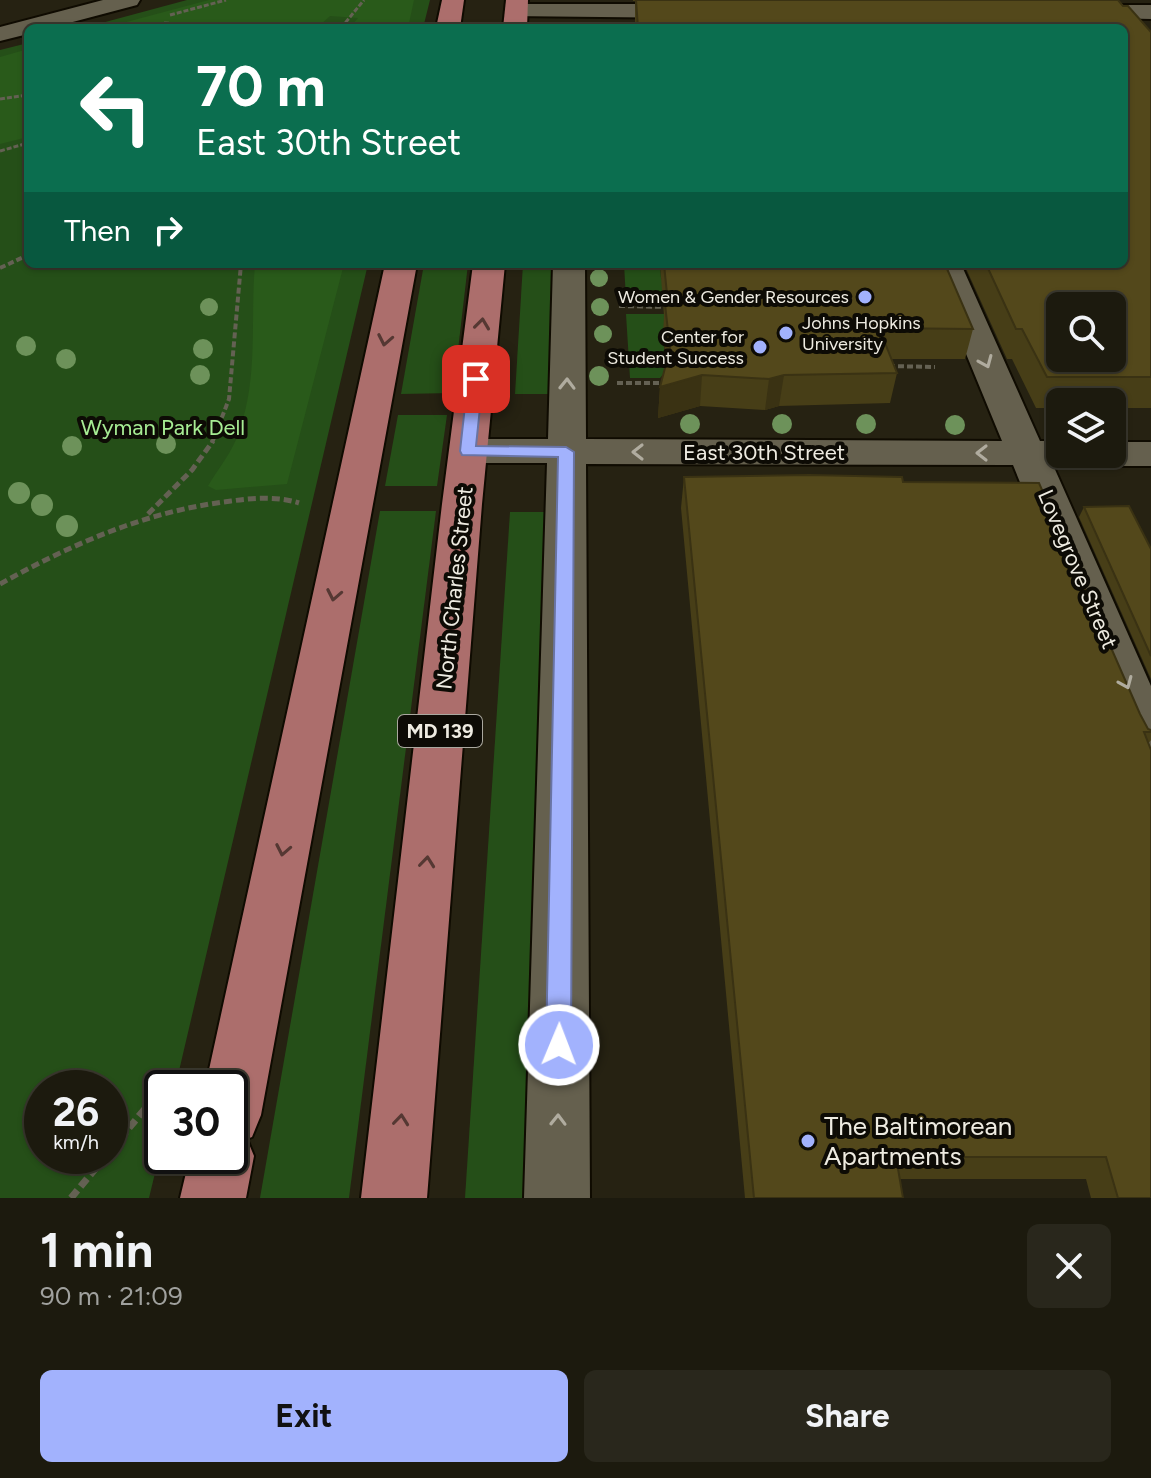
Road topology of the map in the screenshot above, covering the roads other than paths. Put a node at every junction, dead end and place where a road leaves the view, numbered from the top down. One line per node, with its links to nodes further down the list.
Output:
1 (129, 0): 9 (street)
2 (453, 0): 11 (main road)
3 (20, 7): 9 (street)
4 (712, 11): 8 (street)
5 (1044, 12): 6 (street)
6 (1151, 12)
7 (516, 13): 8 (street)
8 (571, 13)
9 (43, 23): 10 (street)
10 (39, 24)
11 (449, 24)
12 (24, 28): 13 (street)
13 (0, 34)
14 (400, 268): 24 (main road, one-way to 24)
15 (489, 268): 18 (main road, North Charles Street / MD 139, one-way to 15)
16 (569, 268): 19 (street, one-way to 16)
17 (947, 268): 20 (street, Lovegrove Street, one-way to 20)
18 (468, 451): 19 (street, East 30th Street); 27 (main road, North Charles Street / MD 139, one-way to 18)
19 (566, 452): 20 (street, East 30th Street, one-way to 19); 28 (street, one-way to 19)
20 (1044, 453): 23 (street, Lovegrove Street, one-way to 23)
21 (1126, 454): 22 (street)
22 (1151, 454)
23 (1151, 743)
24 (239, 1070)
25 (218, 1174): 26 (main road)
26 (213, 1198)
27 (394, 1198)
28 (557, 1198)

